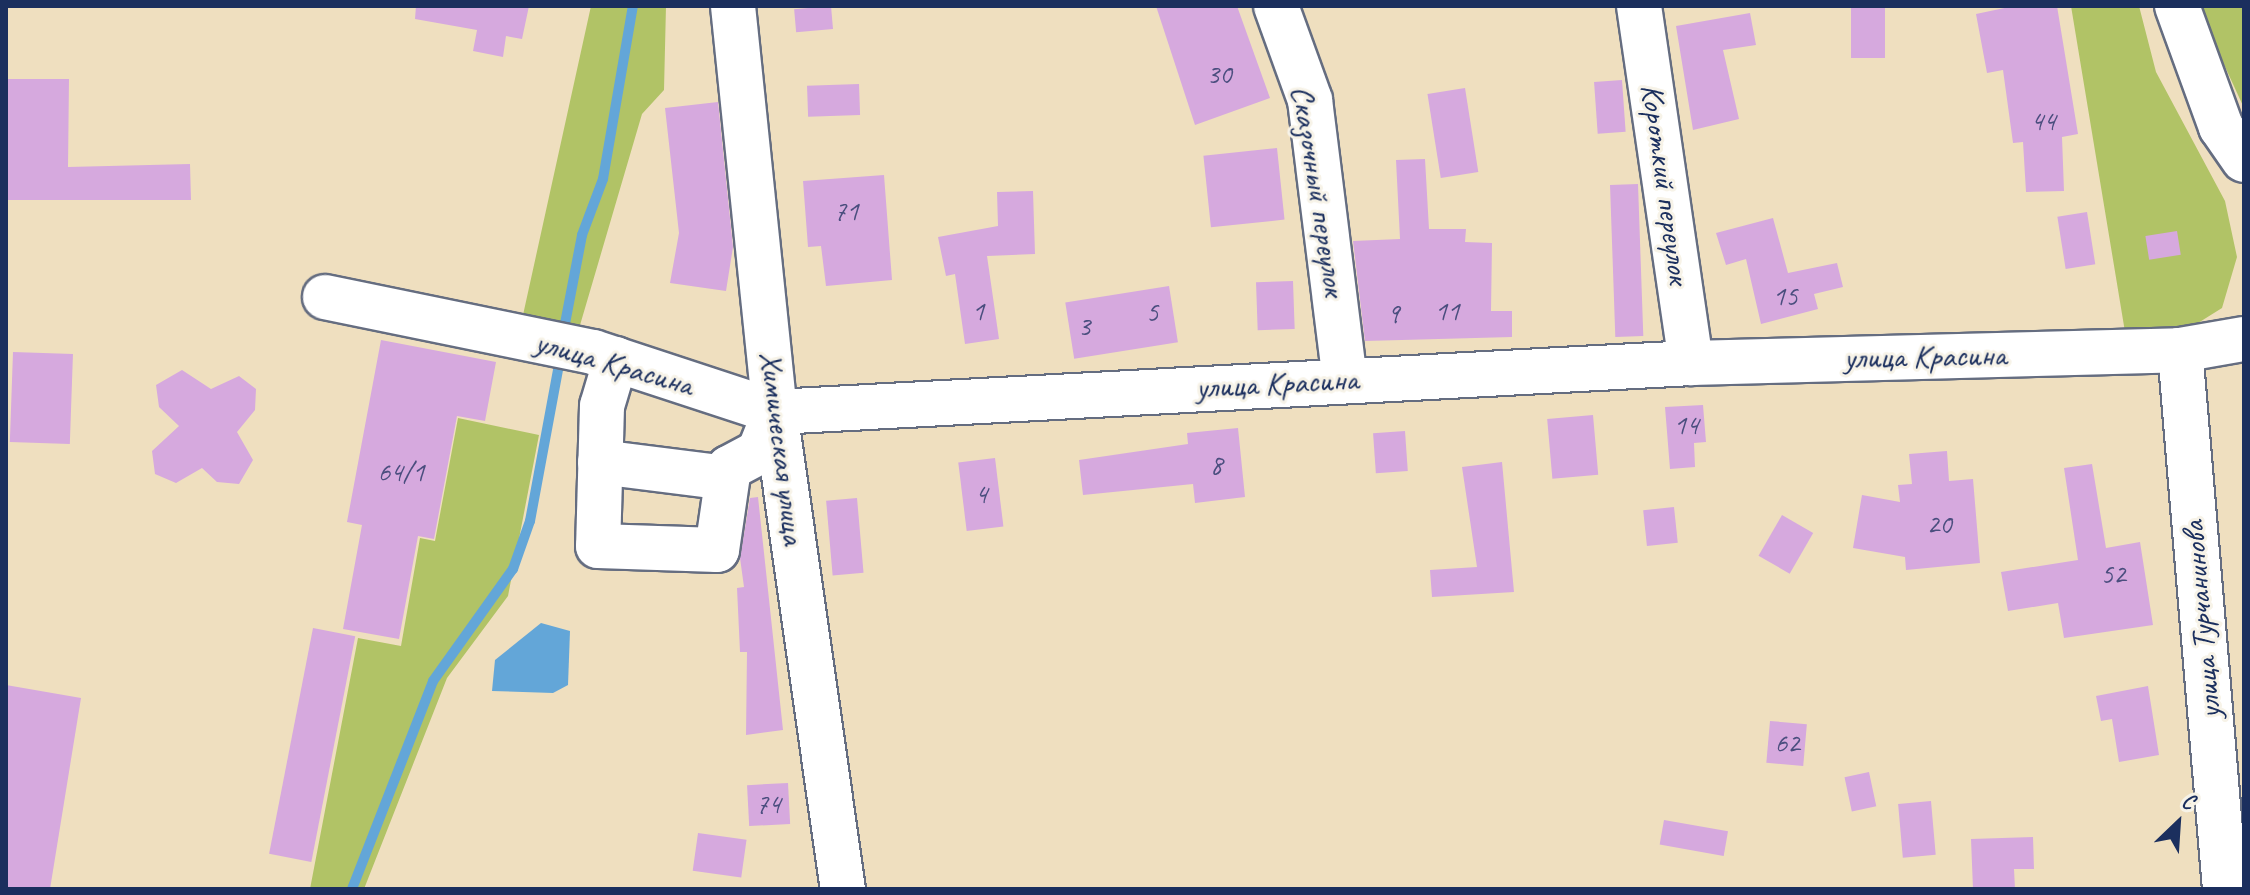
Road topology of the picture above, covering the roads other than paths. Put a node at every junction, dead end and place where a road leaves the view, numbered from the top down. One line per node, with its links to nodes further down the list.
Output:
1 (733, 6): 12 (street, Химическая улица)
2 (1276, 6): 11 (street, Сказочный переулок)
3 (1639, 6): 10 (street, Короткий переулок)
4 (2177, 6): 5 (street)
5 (2244, 160)
6 (325, 297): 9 (street, улица Красина)
7 (2244, 339): 8 (street, улица Красина)
8 (2180, 350): 10 (street, улица Красина); 16 (street, улица Турчанинова)
9 (604, 356): 12 (street, улица Красина); 13 (street)
10 (1691, 363): 11 (street, улица Красина)
11 (1345, 380): 12 (street, улица Красина)
12 (775, 412): 14 (street); 15 (street, Химическая улица)
13 (600, 462): 14 (street); 14 (street)
14 (727, 478)
15 (843, 889)
16 (2225, 889)

